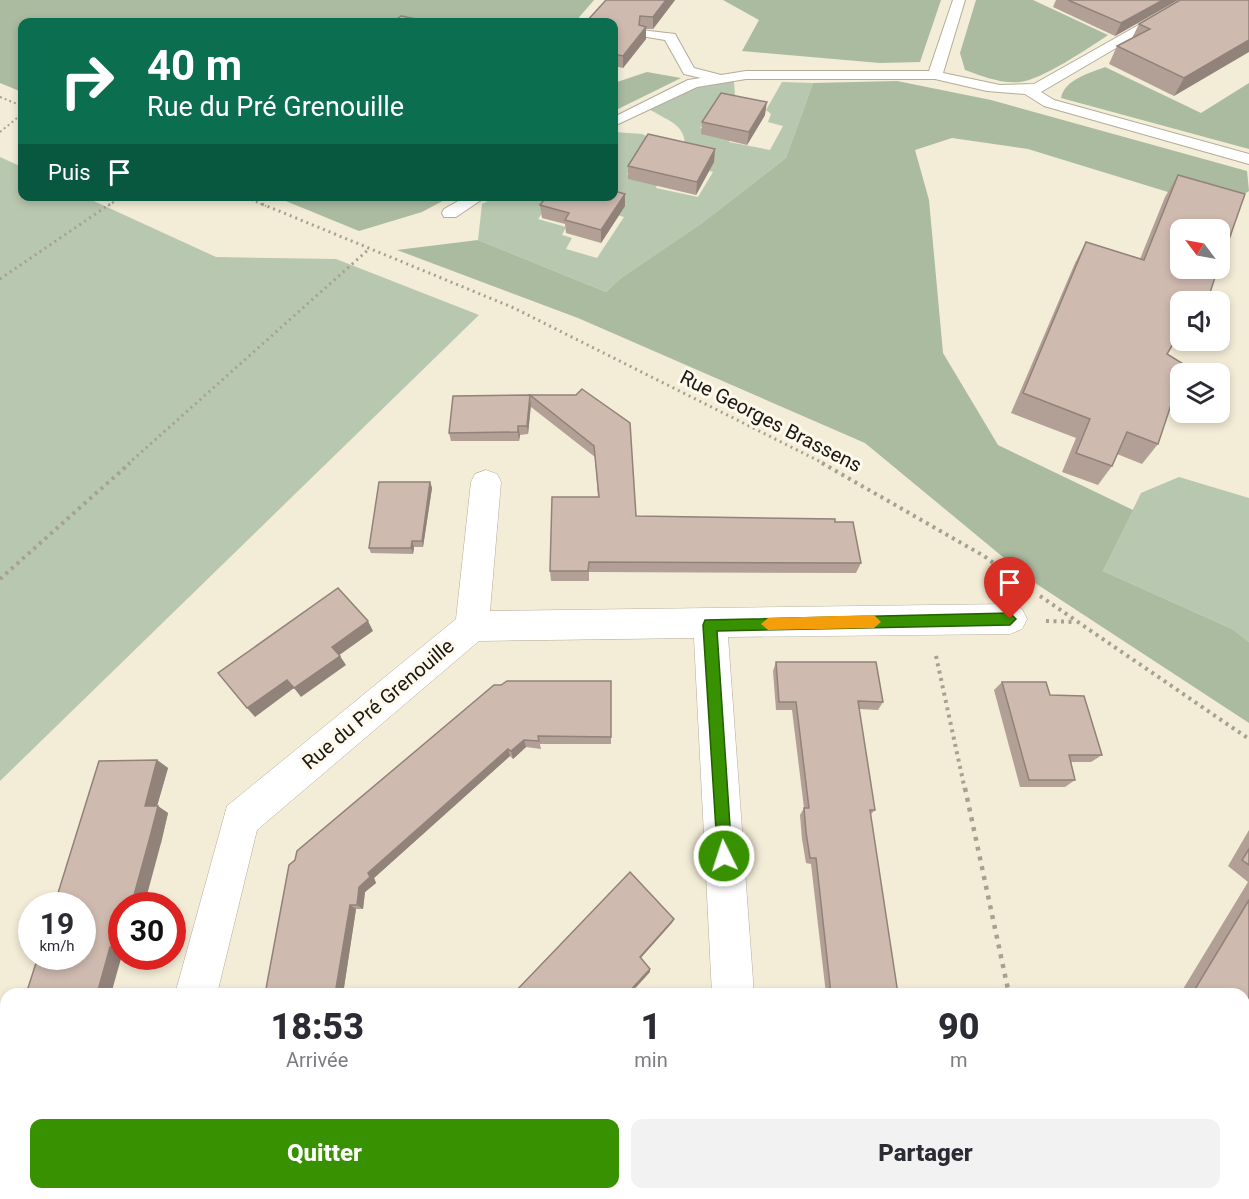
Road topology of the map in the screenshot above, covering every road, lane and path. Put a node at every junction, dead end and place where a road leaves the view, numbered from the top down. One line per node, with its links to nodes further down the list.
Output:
1 (959, 0): 4 (lane)
2 (1192, 0): 6 (lane)
3 (646, 33): 5 (lane)
4 (936, 75): 5 (lane); 6 (lane)
5 (725, 78): 10 (lane)
6 (1028, 90): 12 (lane)
7 (0, 97): 8 (path)
8 (18, 104)
9 (18, 117): 11 (path)
10 (618, 120)
11 (0, 132)
12 (1249, 159)
13 (115, 201): 18 (path)
14 (254, 201): 17 (path, Rue Georges Brassens)
15 (470, 201): 16 (lane)
16 (450, 213)
17 (369, 249): 20 (path); 25 (path, Rue Georges Brassens)
18 (0, 279)
19 (486, 482): 24 (street)
20 (0, 579)
21 (1010, 619): 22 (street, Rue du Pré Grenouille)
22 (928, 620): 23 (street, Rue du Pré Grenouille); 28 (path)
23 (710, 625): 24 (street, Rue du Pré Grenouille); 27 (street)
24 (472, 626): 26 (street, Rue du Pré Grenouille)
25 (1249, 739)
26 (198, 988)
27 (733, 988)
28 (1008, 988)

